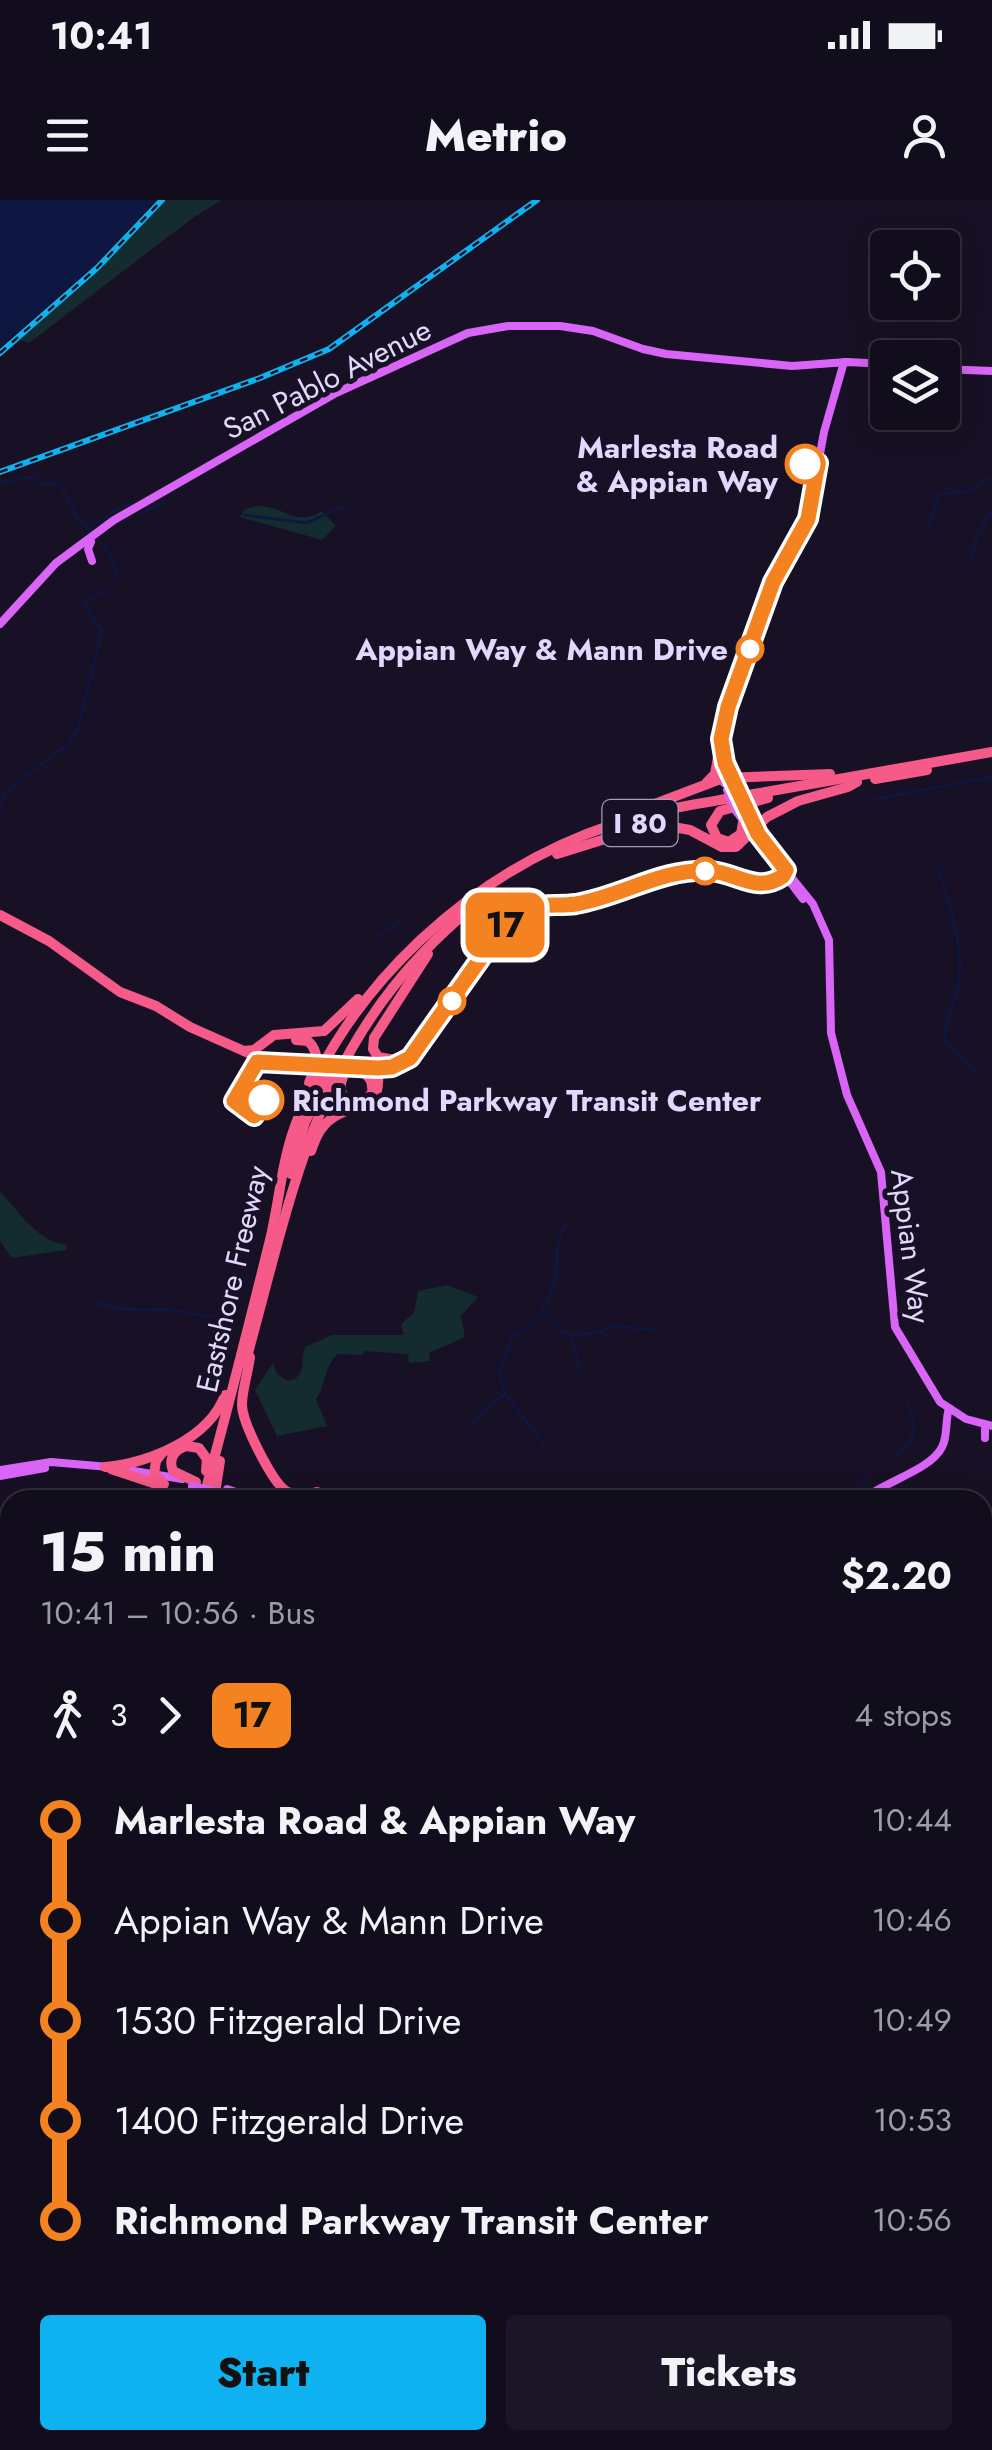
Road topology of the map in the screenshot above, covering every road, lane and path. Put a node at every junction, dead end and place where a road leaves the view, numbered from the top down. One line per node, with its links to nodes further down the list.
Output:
1 (842, 364): 2 (main road, San Pablo Avenue); 3 (main road, San Pablo Avenue); 6 (main road, Appian Way); 9 (main road, San Pablo Avenue)
2 (870, 365)
3 (830, 367): 6 (main road); 8 (main road, San Pablo Avenue)
4 (960, 368): 5 (main road)
5 (992, 369)
6 (838, 380): 13 (main road, Appian Way)
7 (71, 537): 9 (main road)
8 (91, 542): 10 (main road); 11 (main road, San Pablo Avenue)
9 (68, 553): 11 (main road, San Pablo Avenue)
10 (92, 560)
11 (12, 610): 12 (main road, San Pablo Avenue)
12 (0, 624)
13 (750, 643): 14 (main road, Appian Way); 17 (main road, Appian Way)
14 (718, 756): 17 (main road, Appian Way); 19 (highway)
15 (992, 756): 16 (highway, Eastshore Freeway / I 80); 18 (highway, Eastshore Freeway / I 80)
16 (896, 768): 17 (highway); 22 (highway, Eastshore Freeway / I 80)
17 (730, 780): 19 (highway); 21 (main road, Appian Way, bridge); 23 (main road, Appian Way, bridge)
18 (856, 782): 20 (highway, Eastshore Freeway / I 80); 23 (highway)
19 (699, 787): 22 (highway)
20 (768, 798): 21 (highway); 24 (highway, Eastshore Freeway / I 80)
21 (742, 822): 23 (main road, Appian Way)
22 (610, 825): 29 (highway, Eastshore Freeway / I 80)
23 (753, 831): 24 (highway); 25 (main road, Appian Way)
24 (557, 854): 28 (highway, Eastshore Freeway / I 80)
25 (783, 872): 26 (main road); 26 (main road); 44 (main road, Appian Way)
26 (737, 876): 34 (main road); 37 (main road)
27 (0, 918): 32 (highway); 35 (highway)
28 (452, 924): 30 (highway, Eastshore Freeway / I 80); 34 (highway)
29 (384, 977): 32 (highway); 39 (highway, Eastshore Freeway / I 80)
30 (365, 1024): 37 (highway); 40 (highway, Eastshore Freeway / I 80)
31 (277, 1040): 32 (highway); 33 (highway); 39 (highway)
32 (254, 1052): 33 (highway)
33 (284, 1060): 35 (highway)
34 (395, 1060): 37 (main road)
35 (308, 1063): 36 (highway, bridge)
36 (332, 1064): 37 (highway, bridge); 38 (highway)
37 (366, 1065): 40 (highway)
38 (319, 1088): 40 (highway); 41 (highway)
39 (296, 1126): 41 (highway, Eastshore Freeway / I 80)
40 (290, 1196): 42 (highway, Eastshore Freeway / I 80)
41 (270, 1240): 43 (highway, Eastshore Freeway / I 80)
42 (252, 1340): 46 (highway); 57 (highway, Eastshore Freeway / I 80)
43 (240, 1357): 47 (highway); 56 (highway, Eastshore Freeway / I 80)
44 (944, 1412): 45 (main road); 45 (main road); 60 (main road)
45 (988, 1431)
46 (257, 1445): 51 (highway); 59 (highway)
47 (171, 1446): 48 (highway); 50 (highway)
48 (105, 1467): 49 (main road); 50 (main road); 53 (highway)
49 (0, 1473)
50 (154, 1474): 52 (main road); 54 (highway)
51 (265, 1474)
52 (194, 1484): 55 (highway); 58 (main road, bridge)
53 (164, 1490)
54 (168, 1490)
55 (207, 1490)
56 (209, 1490)
57 (210, 1490)
58 (214, 1490)
59 (288, 1490)
60 (876, 1490)

